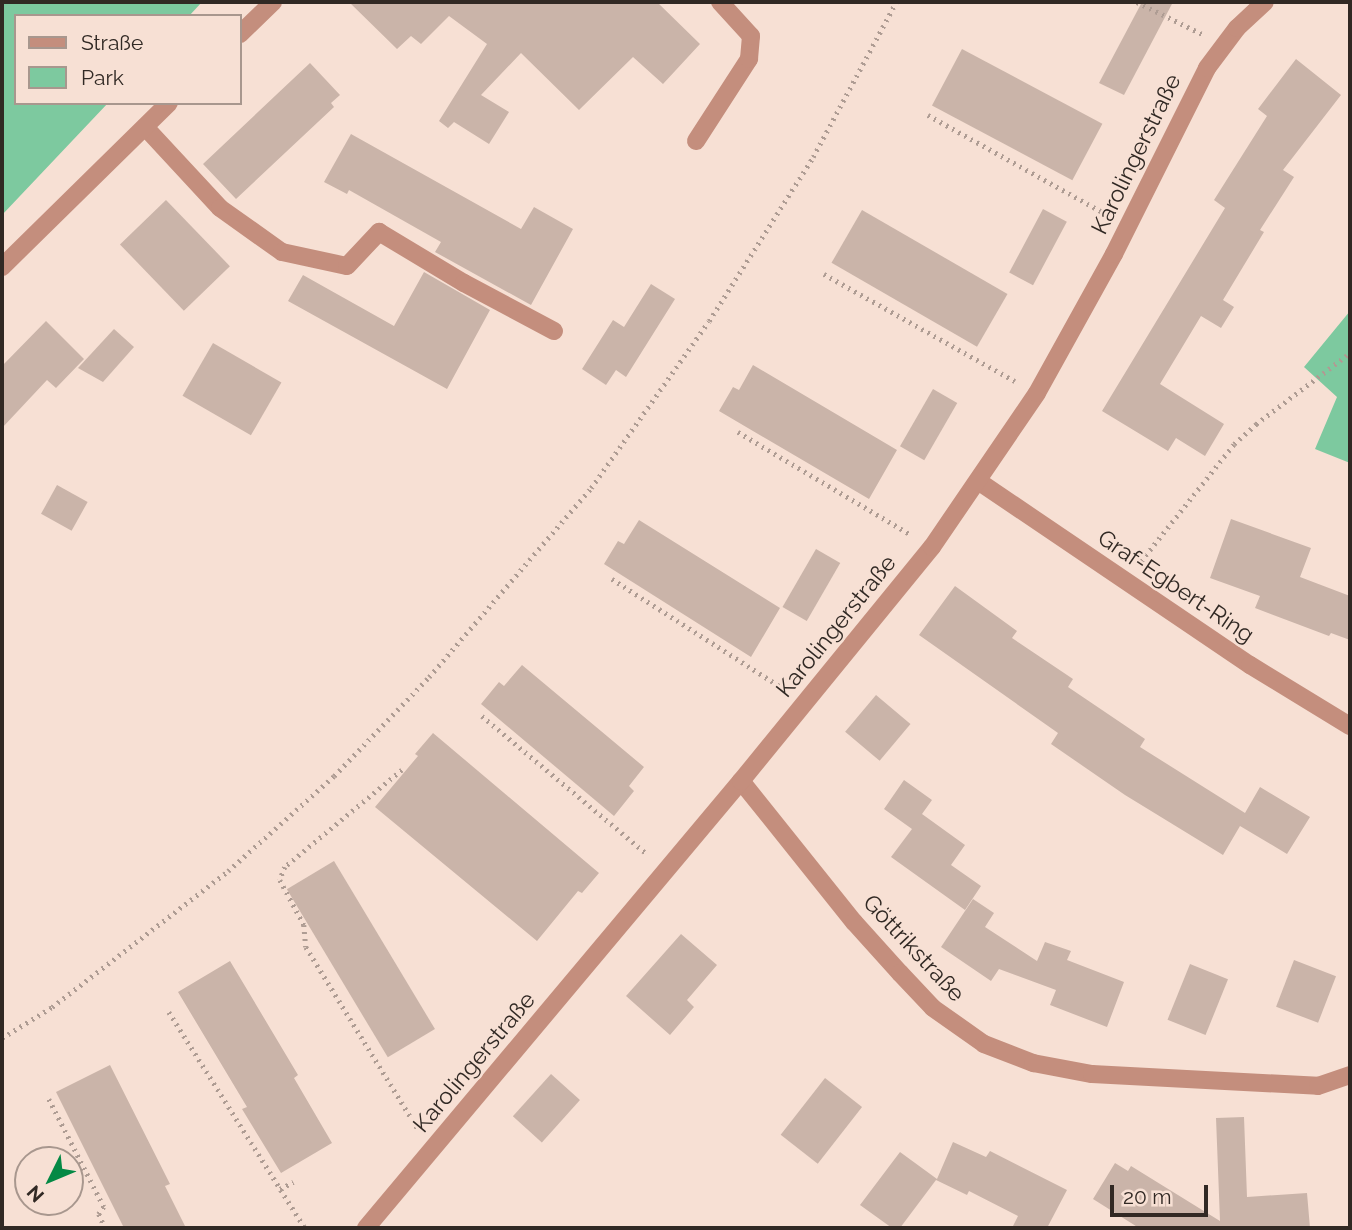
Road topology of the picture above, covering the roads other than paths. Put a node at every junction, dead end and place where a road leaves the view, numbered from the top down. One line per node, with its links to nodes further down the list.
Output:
1 (273, 2): 4 (street)
2 (720, 2): 7 (street)
3 (1265, 2): 10 (street, Karolingerstraße)
4 (242, 32)
5 (167, 105): 6 (street)
6 (145, 127): 8 (street); 9 (street)
7 (696, 141)
8 (2, 267)
9 (554, 331)
10 (978, 481): 11 (street, Graf-Egbert-Ring); 12 (street, Karolingerstraße)
11 (1350, 726)
12 (741, 781): 13 (street, Göttrikstraße); 14 (street, Karolingerstraße)
13 (1350, 1076)
14 (366, 1228)

